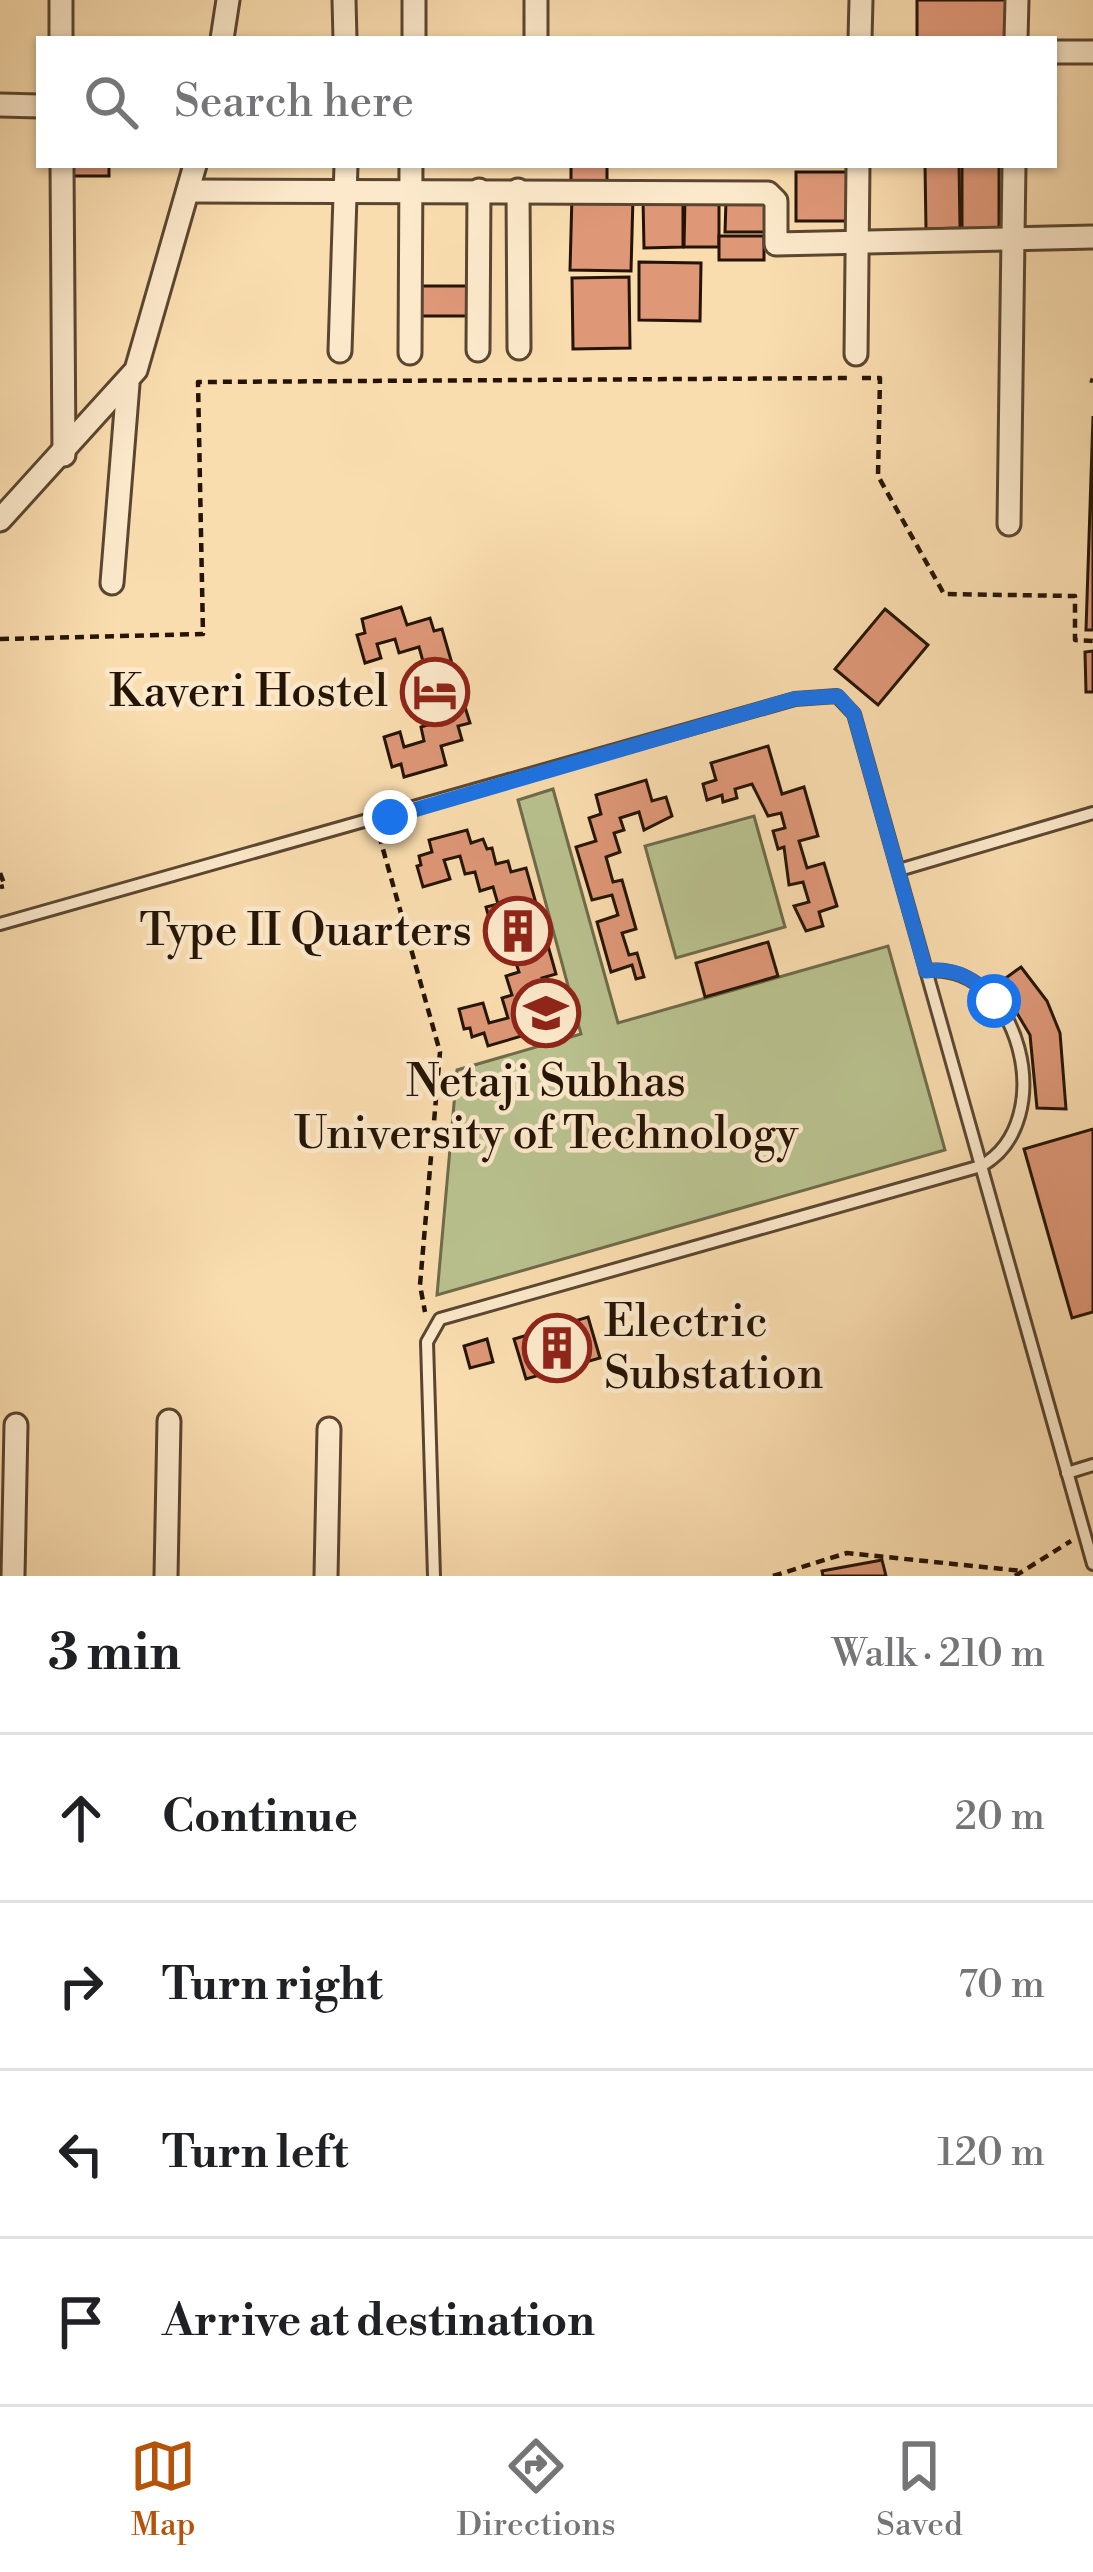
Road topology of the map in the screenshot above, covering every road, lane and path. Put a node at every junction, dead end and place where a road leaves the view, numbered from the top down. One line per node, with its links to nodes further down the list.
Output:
1 (61, 0): 8 (street)
2 (228, 0): 9 (street)
3 (344, 0): 10 (street)
4 (414, 0): 11 (street)
5 (536, 0): 12 (street)
6 (861, 0): 13 (street)
7 (1017, 0): 14 (street)
8 (61, 36)
9 (222, 36)
10 (345, 36)
11 (414, 36)
12 (536, 36)
13 (860, 36)
14 (1016, 36)
15 (1057, 52): 16 (street)
16 (1093, 52)
17 (0, 105): 18 (street)
18 (36, 106)
19 (62, 168): 39 (street)
20 (194, 168): 29 (street)
21 (346, 168): 25 (street)
22 (412, 168): 26 (street)
23 (859, 168): 32 (street)
24 (1014, 168): 31 (street)
25 (347, 190): 26 (street); 29 (street); 35 (street)
26 (411, 190): 27 (street); 36 (street)
27 (479, 190): 28 (street); 34 (street)
28 (518, 190): 32 (street); 33 (street)
29 (188, 191): 38 (street)
30 (1093, 238): 31 (street)
31 (1012, 239): 32 (street); 41 (street)
32 (857, 241): 37 (street)
33 (519, 348)
34 (478, 350)
35 (340, 351)
36 (410, 352)
37 (856, 355)
38 (128, 383): 39 (street); 42 (street)
39 (64, 455): 40 (street)
40 (0, 520)
41 (1009, 524)
42 (112, 583)
43 (0, 639): 44 (path)
44 (1093, 640)
45 (1093, 813): 47 (lane)
46 (375, 821): 47 (lane); 50 (lane); 53 (path)
47 (898, 871): 51 (lane)
48 (0, 873): 49 (path)
49 (0, 887)
50 (0, 924)
51 (926, 971): 52 (lane); 52 (lane)
52 (982, 1166): 53 (lane); 58 (lane)
53 (430, 1329): 65 (lane)
54 (169, 1420): 63 (street)
55 (16, 1425): 62 (street)
56 (329, 1430): 64 (street)
57 (1093, 1466): 58 (lane)
58 (1067, 1473): 59 (lane)
59 (1084, 1534): 60 (lane); 61 (path)
60 (1093, 1564)
61 (1022, 1571): 66 (path); 67 (path)
62 (13, 1576)
63 (166, 1576)
64 (326, 1576)
65 (434, 1576)
66 (772, 1576)
67 (1015, 1576)

